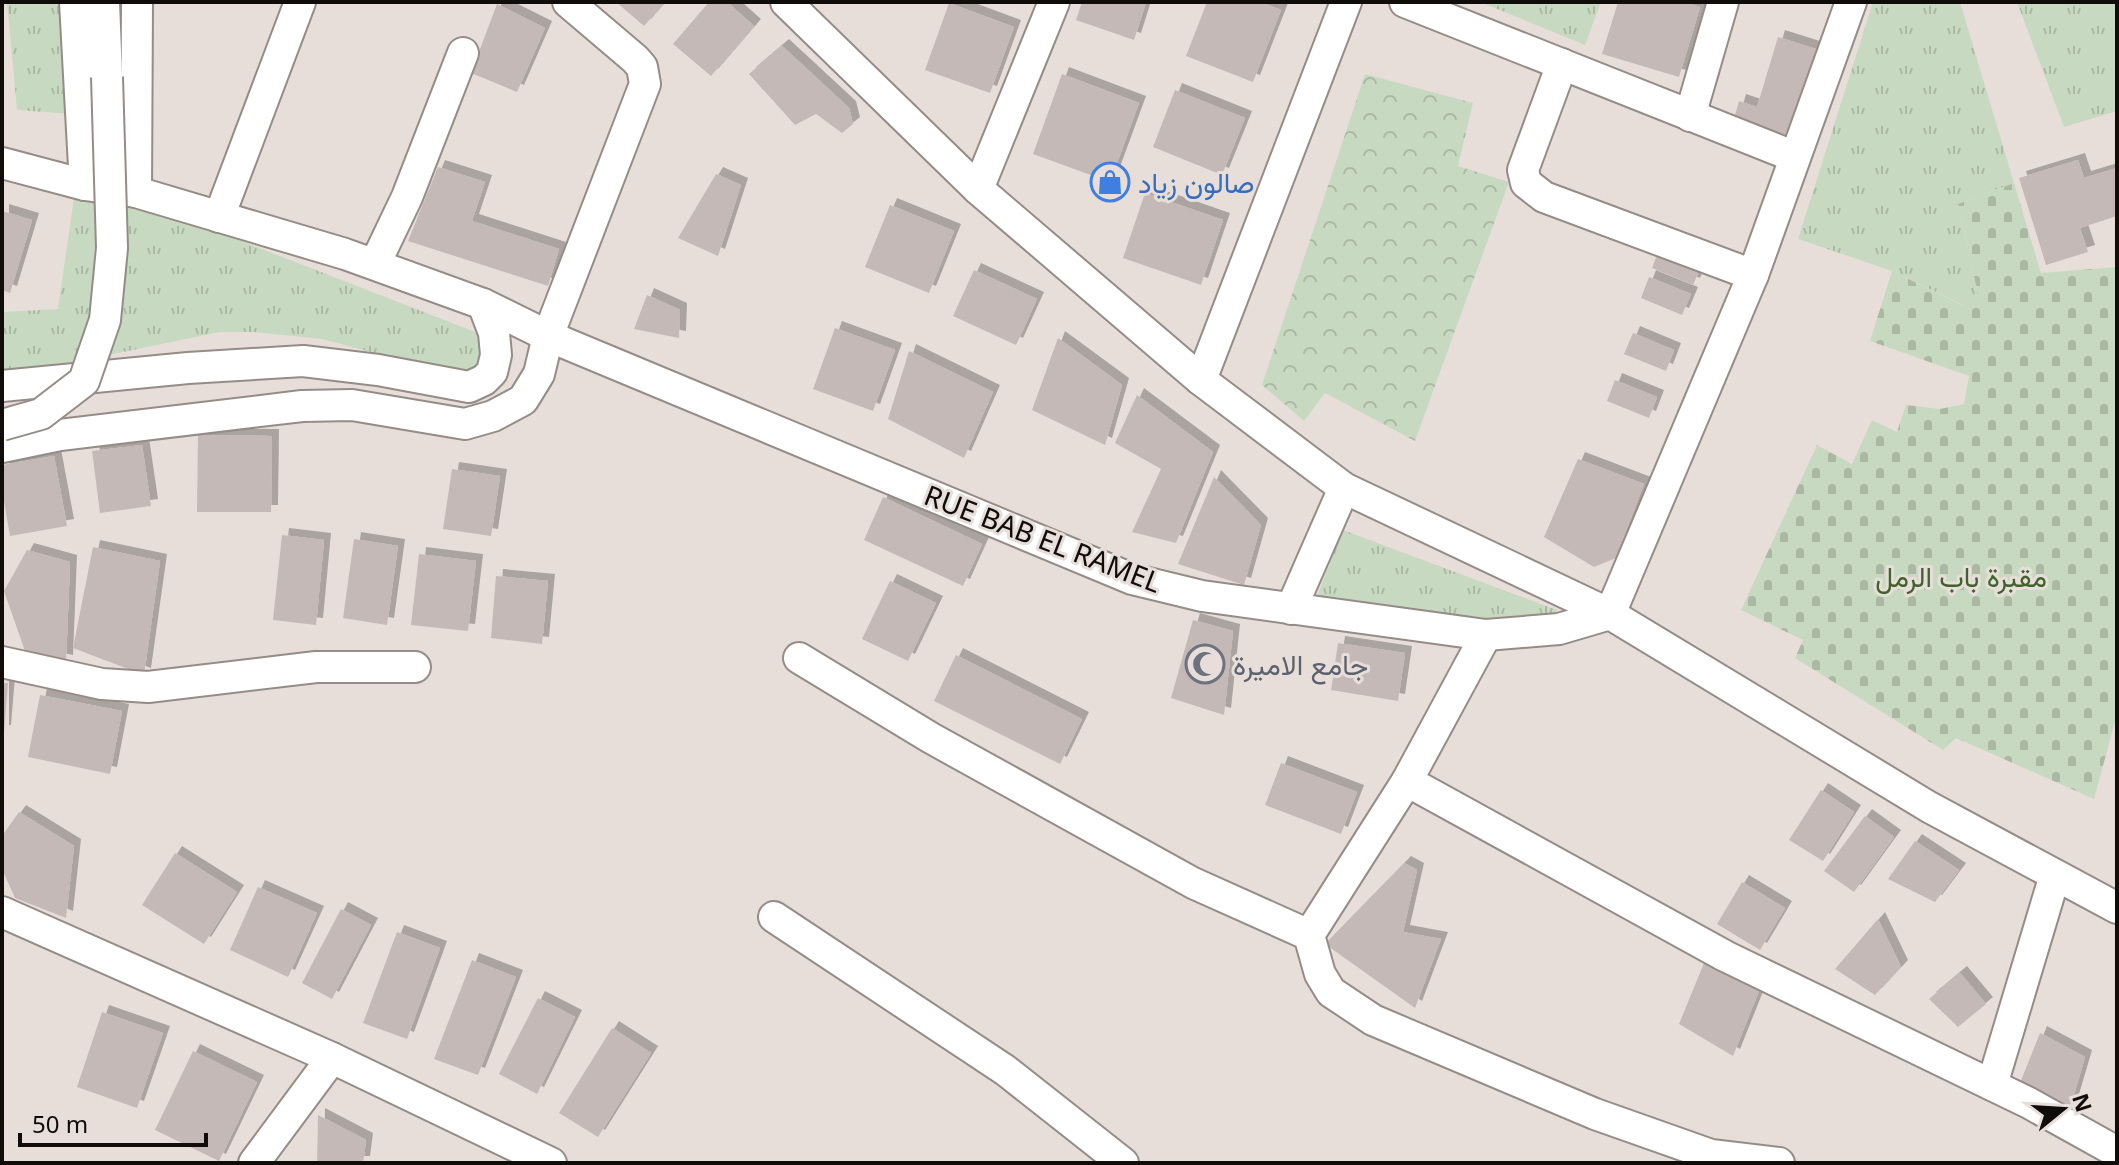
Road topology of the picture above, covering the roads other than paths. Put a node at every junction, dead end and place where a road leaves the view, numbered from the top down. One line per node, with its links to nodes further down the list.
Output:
1 (75, 2): 17 (street)
2 (104, 2): 27 (street, bridge)
3 (137, 2): 19 (street)
4 (300, 2): 20 (street)
5 (568, 2): 24 (street)
6 (786, 2): 18 (street)
7 (1054, 2): 18 (street)
8 (1346, 2): 25 (street)
9 (1405, 2): 13 (street)
10 (1723, 2): 14 (street)
11 (1851, 2): 15 (street)
12 (463, 53): 21 (street)
13 (1562, 64): 14 (street); 22 (street)
14 (1690, 116): 15 (street)
15 (1793, 156): 22 (street)
16 (2, 163): 17 (street, RUE BAB EL RAMEL)
17 (85, 185): 19 (street, RUE BAB EL RAMEL)
18 (978, 189): 25 (street)
19 (136, 192): 20 (street, RUE BAB EL RAMEL)
20 (219, 217): 21 (street, RUE BAB EL RAMEL)
21 (375, 264): 23 (street, RUE BAB EL RAMEL)
22 (1753, 275): 31 (street)
23 (483, 304): 24 (street, RUE BAB EL RAMEL); 26 (street)
24 (548, 336): 28 (street); 30 (street, RUE BAB EL RAMEL)
25 (1201, 380): 29 (street)
26 (2, 386)
27 (2, 425)
28 (2, 447)
29 (1344, 488): 30 (street); 31 (street)
30 (1291, 609): 32 (street, RUE BAB EL RAMEL)
31 (1610, 614): 32 (street, RUE BAB EL RAMEL); 37 (street)
32 (1486, 635): 36 (street)
33 (799, 658): 41 (street)
34 (2, 662): 35 (street)
35 (415, 667)
36 (1407, 781): 41 (street); 43 (street)
37 (2055, 875): 38 (street); 43 (street)
38 (2116, 904)
39 (3, 913): 42 (street)
40 (774, 917): 47 (street)
41 (1309, 935): 48 (street)
42 (332, 1058): 45 (street); 46 (street)
43 (1992, 1085): 44 (street)
44 (2117, 1152)
45 (254, 1163)
46 (551, 1163)
47 (1123, 1163)
48 (1779, 1163)

